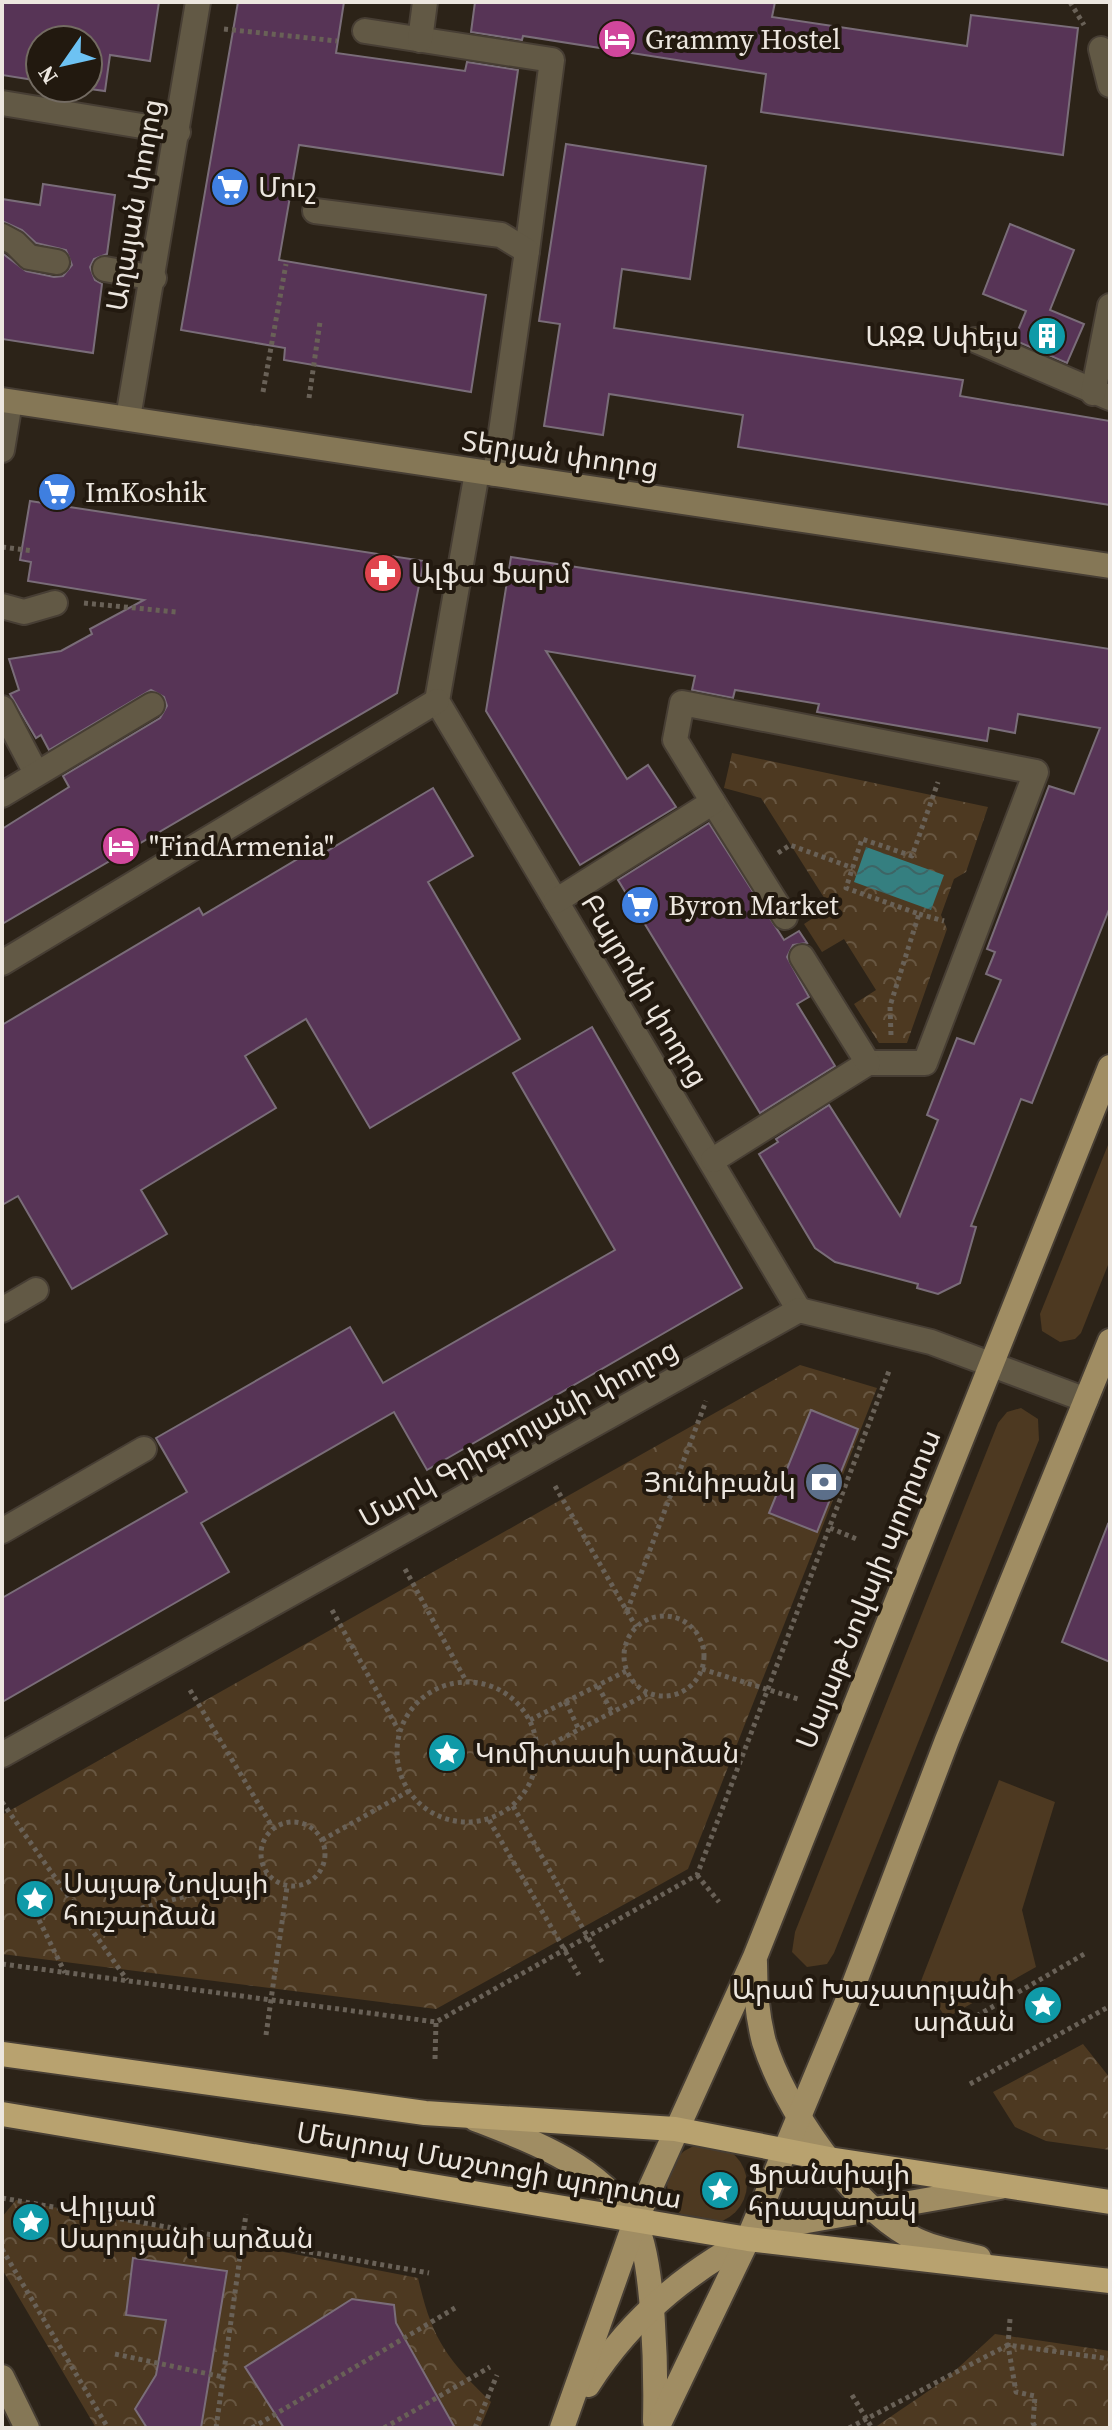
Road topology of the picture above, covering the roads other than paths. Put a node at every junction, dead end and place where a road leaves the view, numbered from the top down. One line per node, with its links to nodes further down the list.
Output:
1 (425, 2): 4 (street)
2 (196, 14): 8 (street, Աղայան փողոց)
3 (365, 31): 4 (street)
4 (420, 40): 11 (street)
5 (1101, 49): 6 (street)
6 (1110, 85)
7 (2, 103): 8 (street)
8 (178, 132): 14 (street, Աղայան փողոց)
9 (315, 211): 11 (street)
10 (2, 236): 12 (street)
11 (527, 251): 21 (street)
12 (57, 262)
13 (105, 269): 14 (street)
14 (154, 278): 19 (street, Աղայան փողոց)
15 (1110, 306): 17 (street)
16 (975, 340): 17 (street)
17 (1102, 396)
18 (6, 401): 19 (street, Տերյան փողոց); 20 (street)
19 (128, 418): 21 (street, Տերյան փողոց)
20 (2, 450)
21 (486, 473): 22 (street, Տերյան փողոց); 25 (street)
22 (1110, 566)
23 (55, 603): 24 (street)
24 (2, 606)
25 (437, 701): 31 (street, Բայրոնի փողոց); 34 (street)
26 (152, 705): 28 (street)
27 (2, 708): 28 (street)
28 (36, 773): 29 (street)
29 (2, 795)
30 (713, 802): 31 (street); 32 (street); 35 (street)
31 (556, 901): 37 (street, Բայրոնի փողոց)
32 (785, 917)
33 (802, 957): 35 (street)
34 (2, 963)
35 (868, 1063): 37 (street)
36 (1110, 1067): 42 (main road, Սայաթ-Նովայի պողոտա)
37 (713, 1160): 40 (street, Բայրոնի փողոց)
38 (36, 1290): 39 (street)
39 (2, 1310)
40 (799, 1310): 42 (street); 46 (street, Մարկ Գրիգորյանի փողոց)
41 (1110, 1341): 43 (main road)
42 (990, 1364): 43 (street); 47 (main road, Սայաթ-Նովայի պողոտա)
43 (1086, 1400): 51 (main road)
44 (144, 1449): 45 (street)
45 (2, 1531)
46 (3, 1752)
47 (755, 1957): 51 (main road); 52 (main road, Սայաթ-Նովայի պողոտա)
48 (2, 2054): 50 (highway, Մեսրոպ Մաշտոցի պողոտա)
49 (2, 2114): 58 (highway, Մեսրոպ Մաշտոցի պողոտա)
50 (465, 2115): 52 (highway, Մեսրոպ Մաշտոցի պողոտա); 58 (main road)
51 (799, 2116): 53 (main road); 54 (main road)
52 (675, 2129): 53 (highway, Մեսրոպ Մաշտոցի պողոտա); 58 (main road)
53 (784, 2148): 54 (highway, Մեսրոպ Մաշտոցի պողոտա); 59 (main road)
54 (829, 2159): 55 (highway, Մեսրոպ Մաշտոցի պողոտա); 57 (main road)
55 (1000, 2187): 56 (highway, Մեսրոպ Մաշտոցի պողոտա); 57 (main road)
56 (1110, 2202)
57 (874, 2209): 59 (main road); 60 (main road)
58 (635, 2222): 59 (highway, Մեսրոպ Մաշտոցի պողոտա); 62 (main road); 64 (main road)
59 (748, 2239): 60 (highway, Մեսրոպ Մաշտոցի պողոտա); 62 (main road); 66 (main road)
60 (1018, 2268): 61 (highway, Մեսրոպ Մաշտոցի պողոտա)
61 (1110, 2281)
62 (651, 2305): 64 (main road); 66 (main road)
63 (2, 2377): 65 (street)
64 (564, 2424)
65 (27, 2428)
66 (656, 2428)

